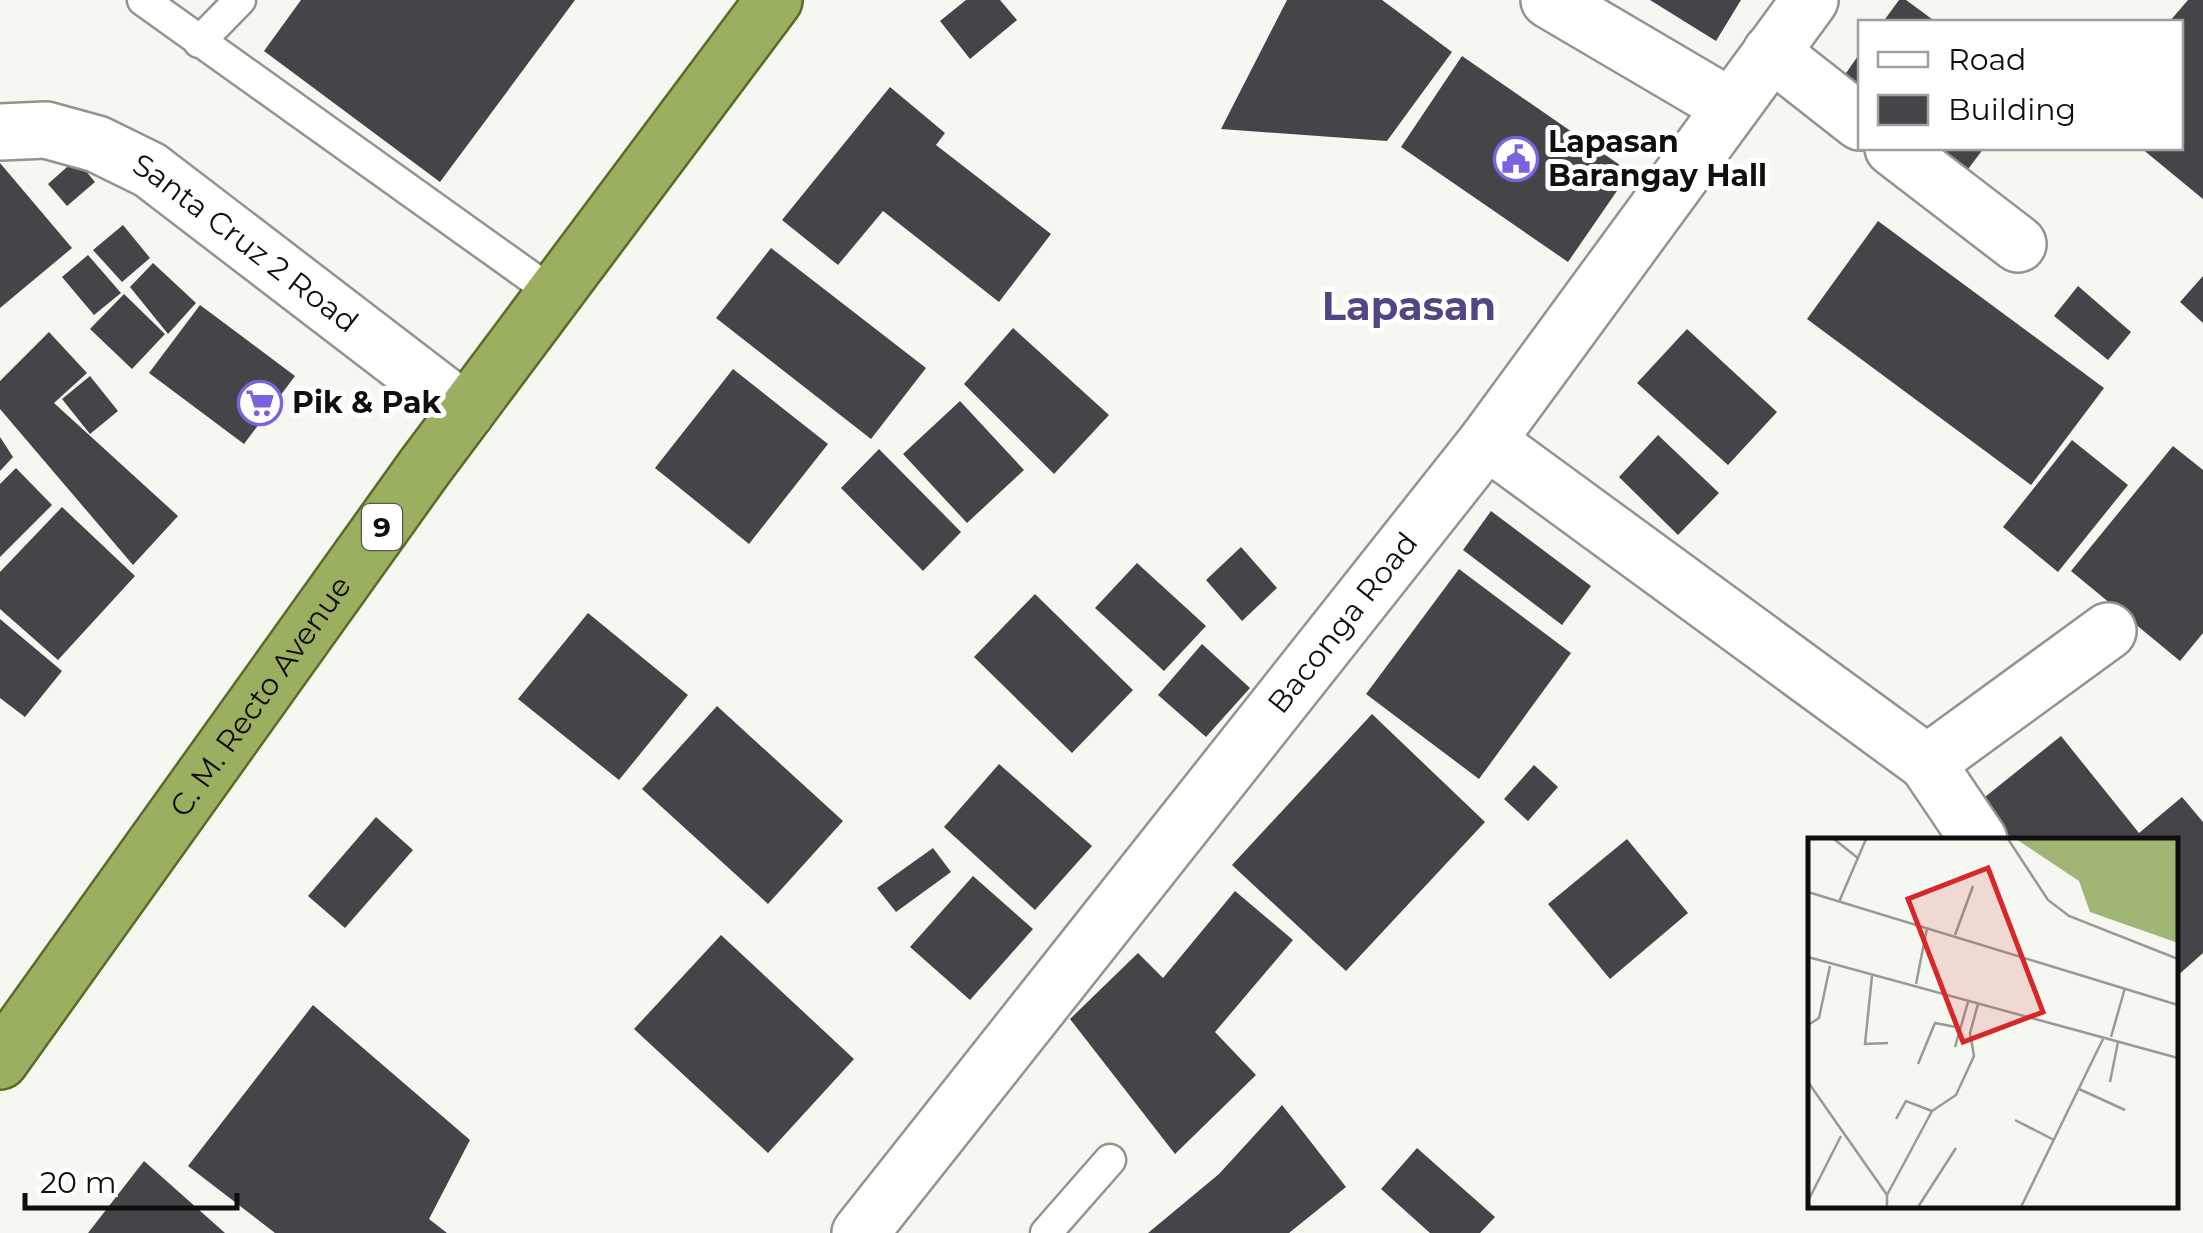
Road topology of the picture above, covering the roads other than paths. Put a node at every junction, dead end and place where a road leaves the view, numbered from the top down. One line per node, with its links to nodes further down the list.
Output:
1 (143, 0): 6 (lane)
2 (240, 0): 6 (lane)
3 (774, 0): 13 (highway, C. M. Recto Avenue / 9)
4 (1549, 0): 8 (street)
5 (1810, 0): 7 (street, Baconga Road)
6 (199, 42): 13 (lane)
7 (1771, 52): 8 (street, Baconga Road); 9 (street)
8 (1731, 107): 15 (street, Baconga Road)
9 (1858, 120)
10 (0, 132): 14 (street, Santa Cruz 2 Road)
11 (1897, 150): 12 (street)
12 (2018, 244)
13 (556, 295): 14 (highway, C. M. Recto Avenue / 9)
14 (466, 412): 19 (highway, C. M. Recto Avenue / 9)
15 (1487, 442): 17 (street); 21 (street, Baconga Road)
16 (2108, 631): 17 (street)
17 (1927, 763): 18 (street)
18 (1978, 838)
19 (0, 1060)
20 (1110, 1160): 22 (lane)
21 (860, 1233)
22 (1046, 1233)

